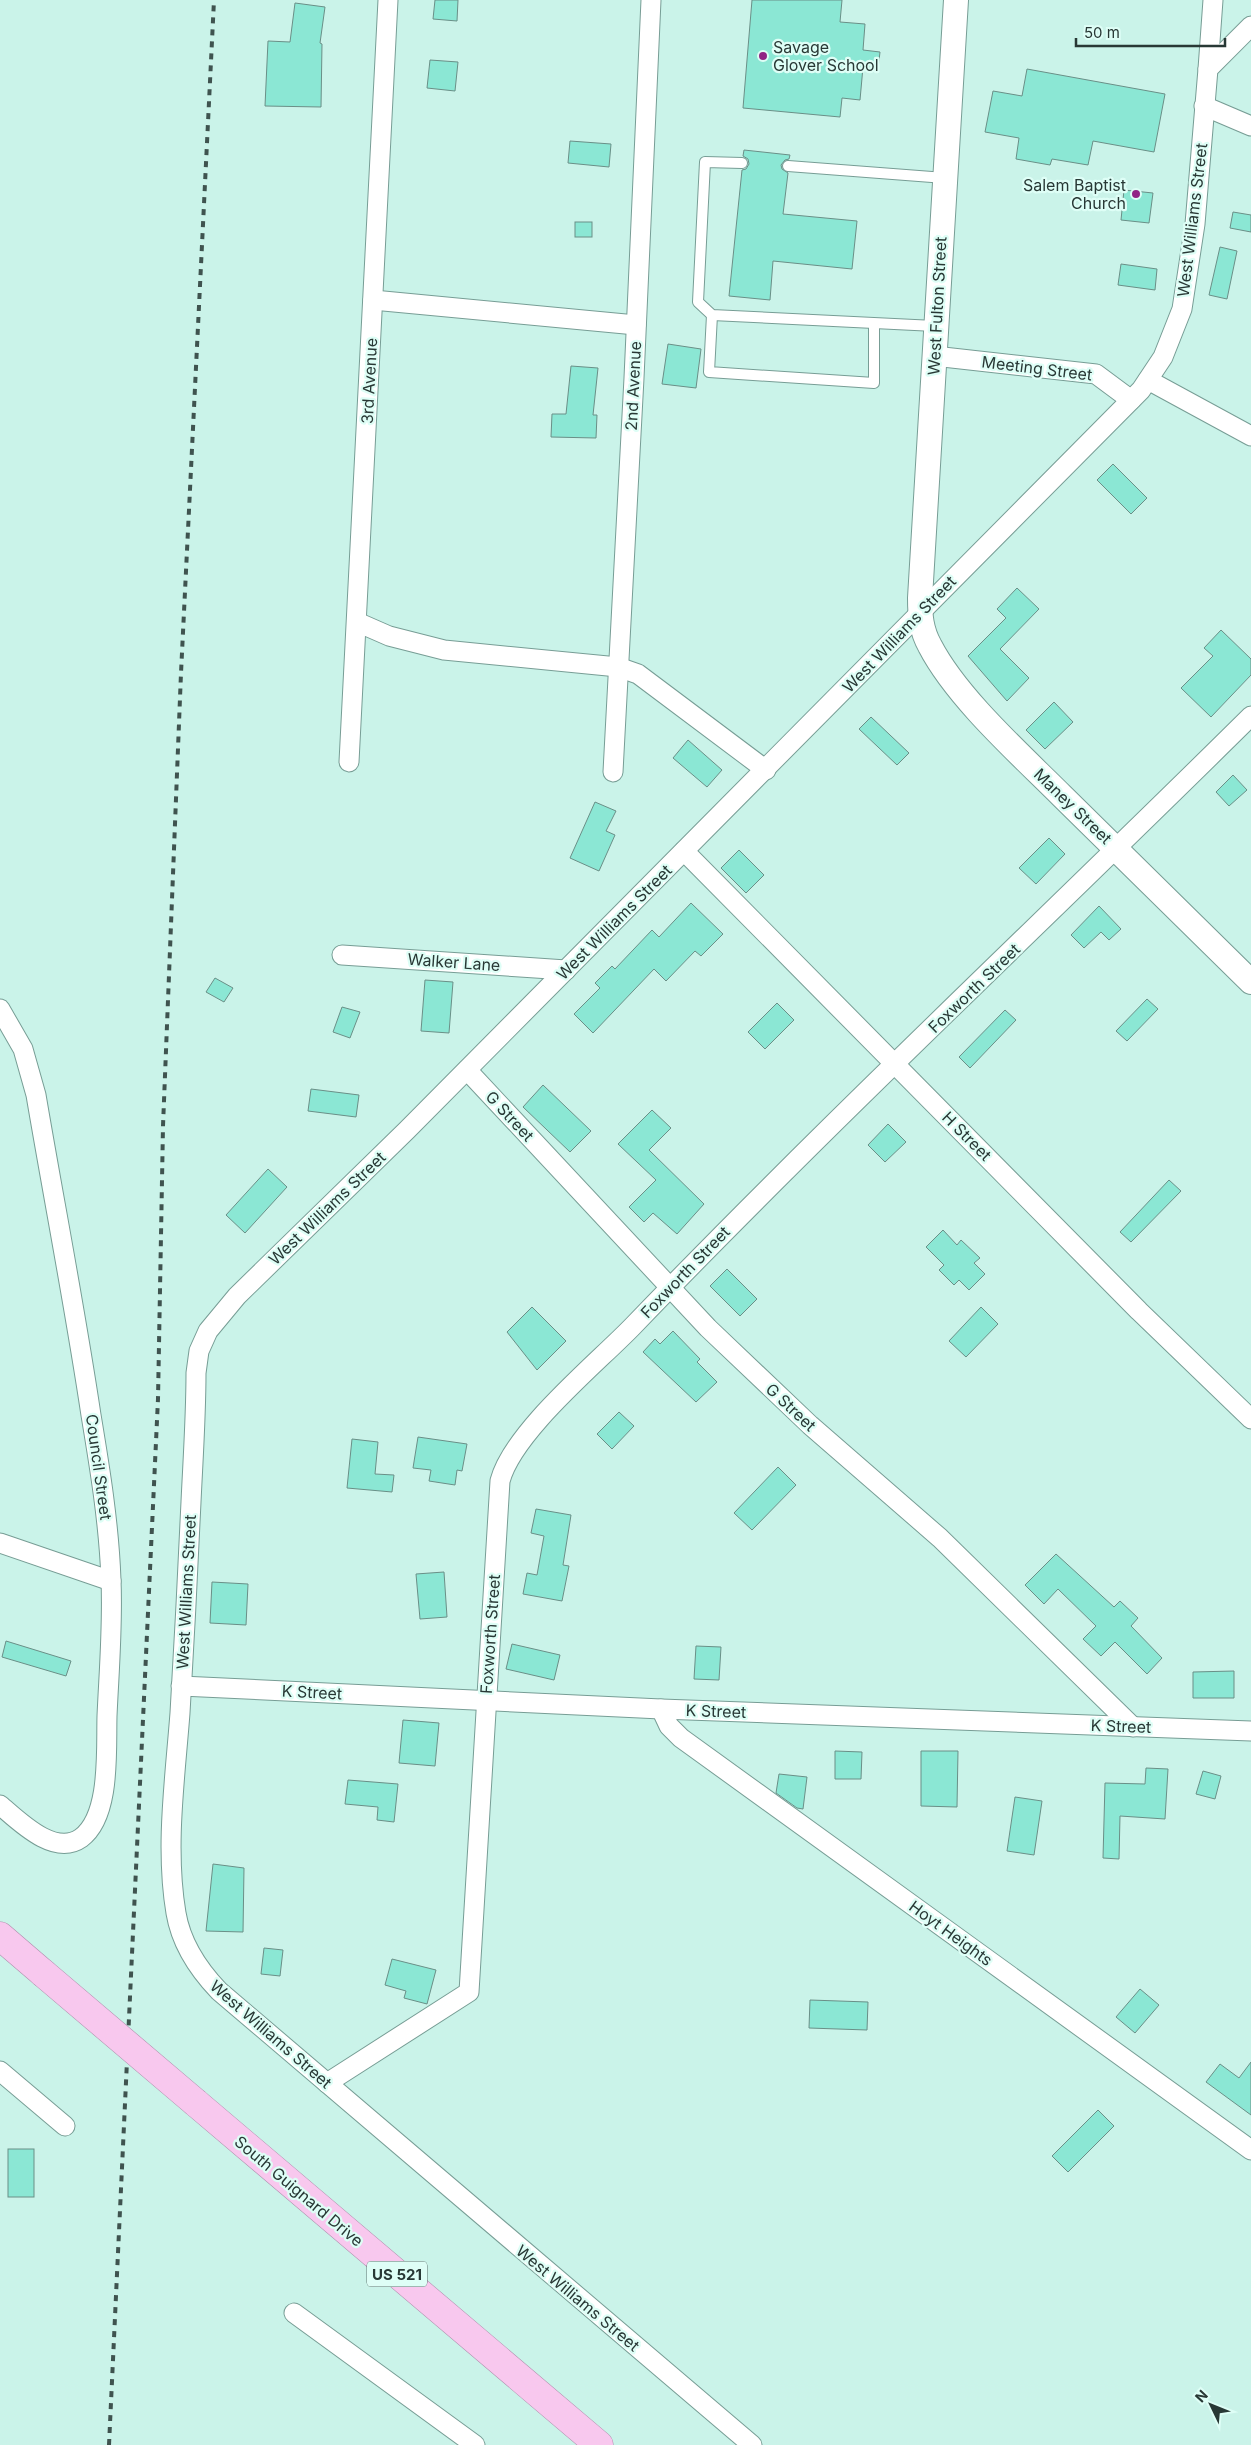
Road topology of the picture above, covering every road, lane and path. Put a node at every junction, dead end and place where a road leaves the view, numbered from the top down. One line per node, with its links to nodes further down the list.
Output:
1 (388, 0): 12 (street, 3rd Avenue)
2 (651, 0): 15 (street, 2nd Avenue)
3 (956, 0): 11 (street, West Fulton Street)
4 (1213, 0): 6 (street, West Williams Street)
5 (1251, 26): 6 (street)
6 (1208, 69): 7 (street, West Williams Street)
7 (1204, 106): 8 (street); 18 (street, West Williams Street)
8 (1251, 126)
9 (742, 163): 13 (lane)
10 (788, 166): 11 (lane)
11 (945, 178): 16 (street, West Fulton Street)
12 (373, 300): 15 (street); 22 (street, 3rd Avenue)
13 (712, 315): 14 (lane); 14 (lane)
14 (874, 324): 16 (lane)
15 (636, 325): 23 (street, 2nd Avenue)
16 (935, 326): 17 (street, West Fulton Street)
17 (934, 356): 19 (street, Meeting Street); 21 (street, West Fulton Street)
18 (1148, 380): 19 (street, West Williams Street); 20 (street)
19 (1131, 400): 21 (street, West Williams Street)
20 (1251, 436)
21 (920, 613): 26 (street, West Williams Street); 28 (street, Maney Street)
22 (356, 622): 23 (street); 25 (street, 3rd Avenue)
23 (618, 667): 26 (street); 27 (street, 2nd Avenue)
24 (1251, 716): 28 (street, Foxworth Street)
25 (349, 762)
26 (766, 770): 29 (street, West Williams Street)
27 (612, 772)
28 (1117, 850): 32 (street, Maney Street); 34 (street, Foxworth Street)
29 (684, 851): 31 (street, West Williams Street); 34 (street, H Street)
30 (342, 955): 31 (street, Walker Lane)
31 (566, 970): 35 (street, West Williams Street)
32 (1251, 982)
33 (0, 1009): 39 (street, Council Street)
34 (896, 1064): 36 (street, Foxworth Street); 37 (street, H Street)
35 (467, 1070): 36 (street, G Street); 40 (street, West Williams Street)
36 (670, 1287): 41 (street, Foxworth Street); 43 (street, G Street)
37 (1251, 1419)
38 (0, 1543): 39 (street)
39 (111, 1581): 45 (street, Council Street)
40 (181, 1686): 41 (street, K Street); 48 (street, West Williams Street)
41 (486, 1700): 42 (street, K Street); 48 (street, Foxworth Street)
42 (662, 1709): 43 (street, K Street); 50 (street, Hoyt Heights)
43 (1133, 1727): 44 (street, K Street)
44 (1251, 1731)
45 (0, 1805)
46 (0, 1936): 53 (highway, South Guignard Drive / US 521, bridge)
47 (0, 2071): 49 (street)
48 (327, 2083): 54 (street, West Williams Street)
49 (65, 2126)
50 (1251, 2150)
51 (294, 2313): 52 (street)
52 (475, 2445)
53 (599, 2445)
54 (752, 2445)

